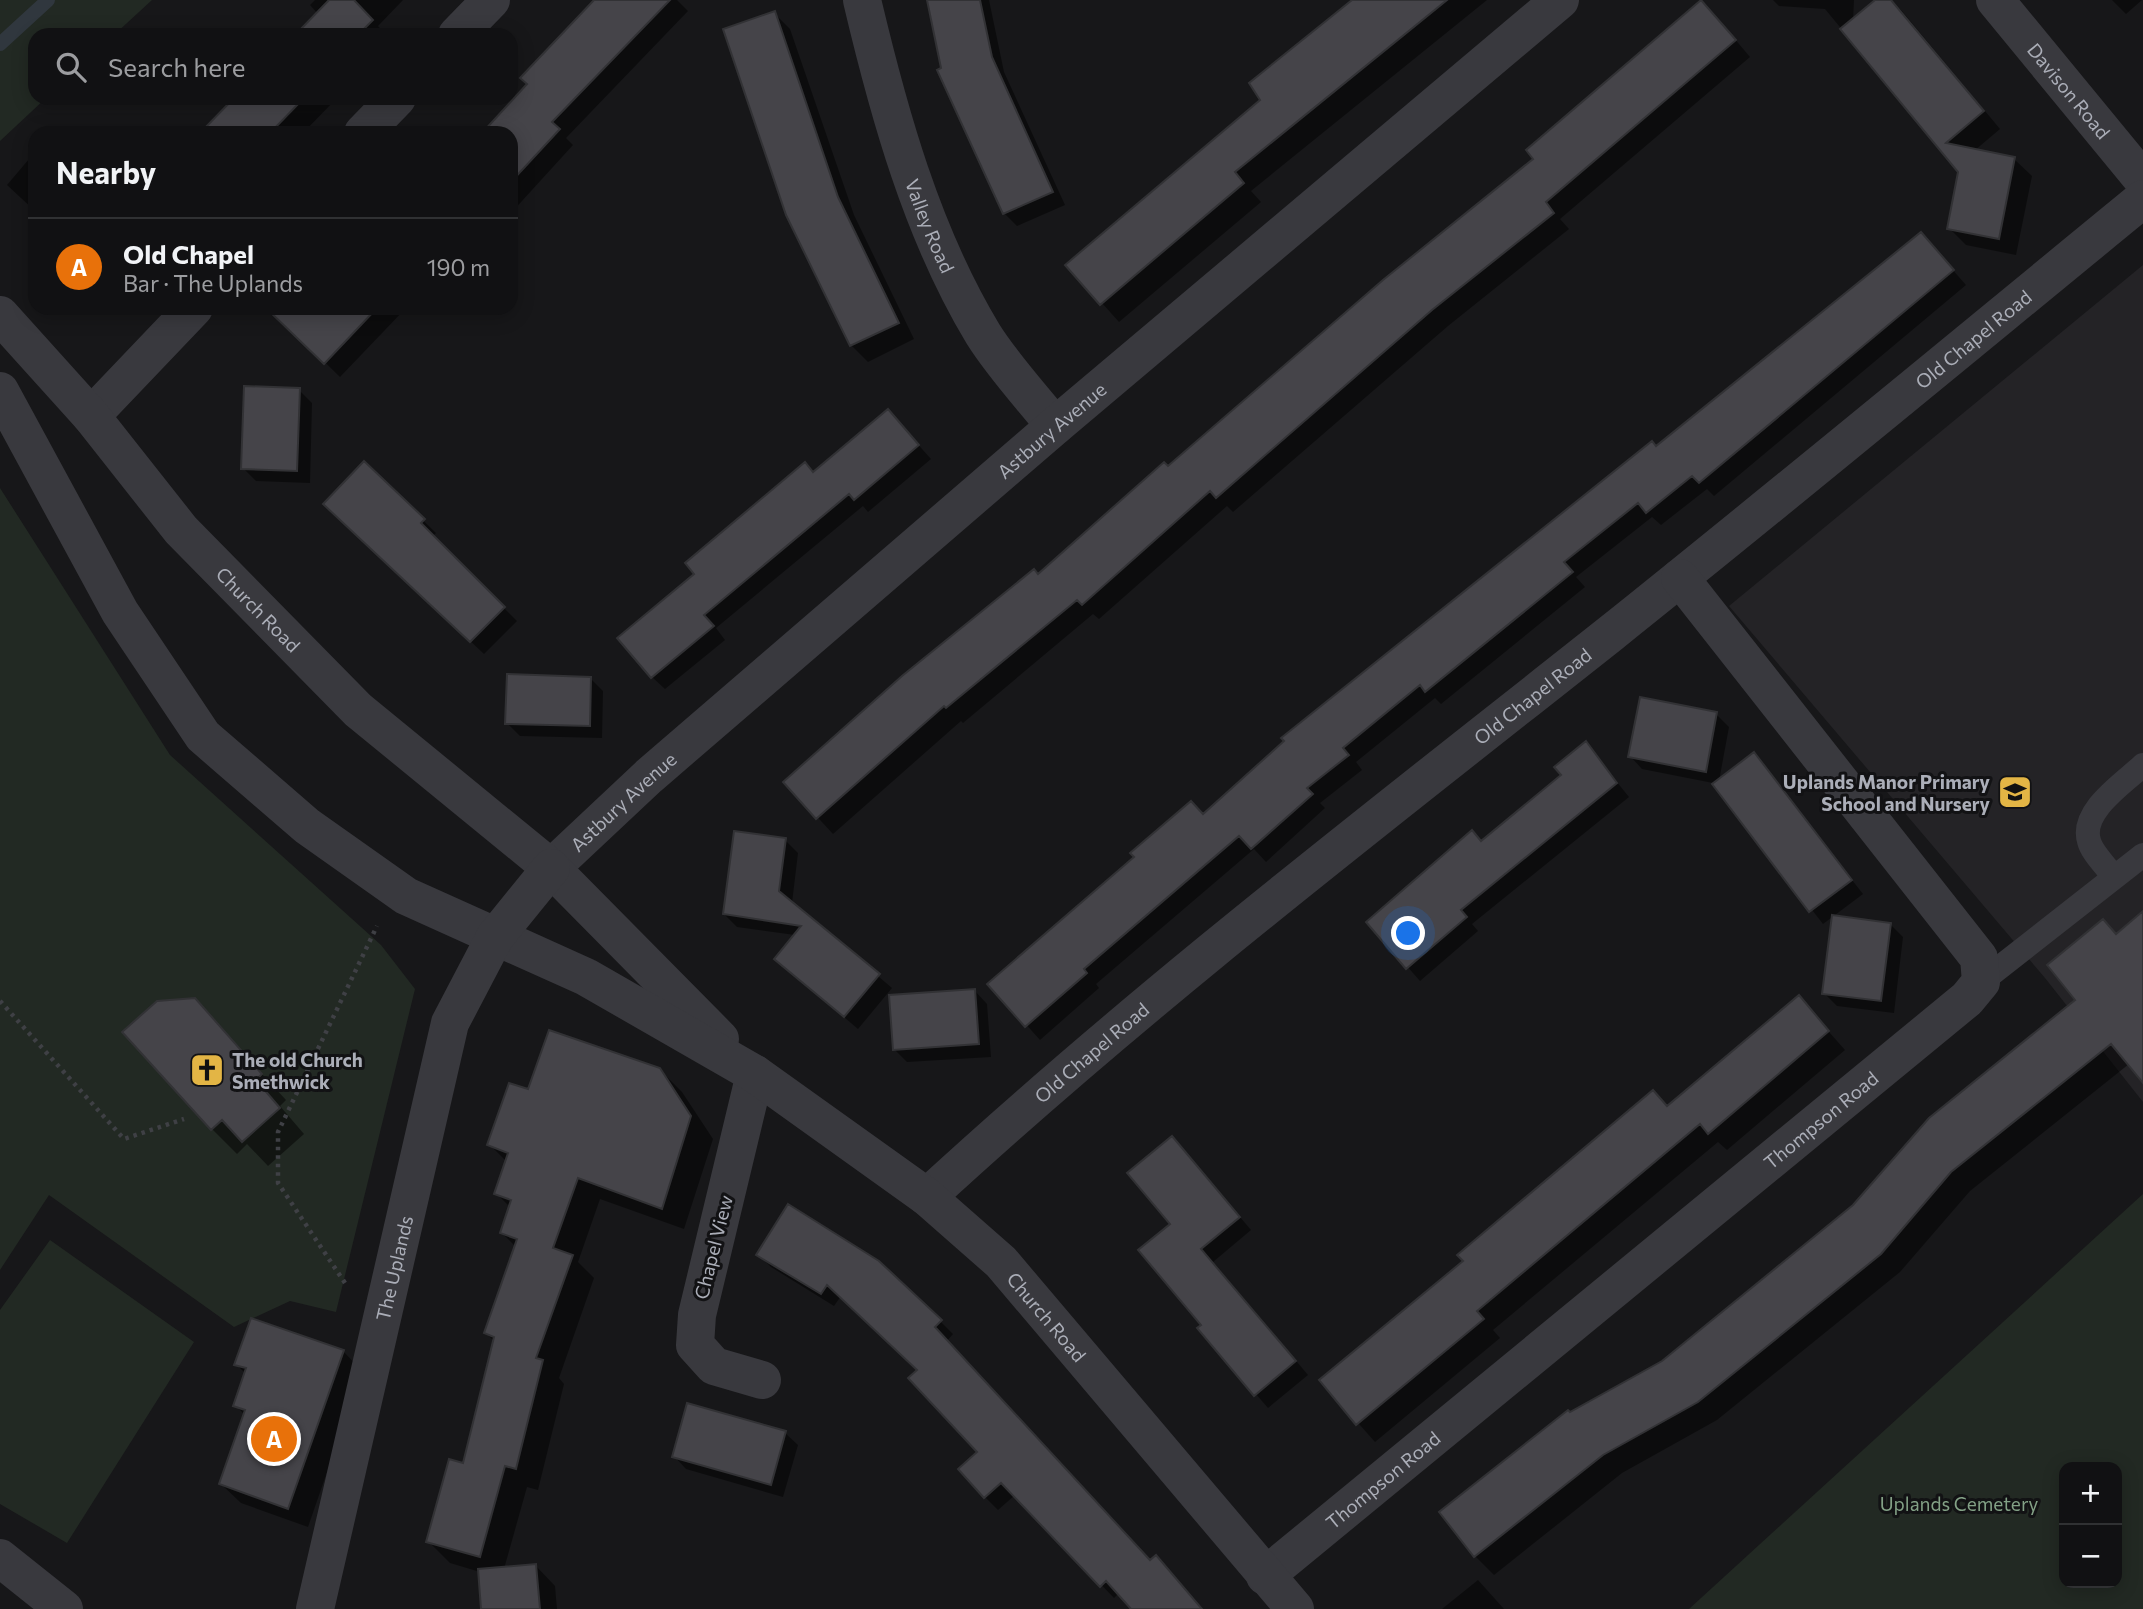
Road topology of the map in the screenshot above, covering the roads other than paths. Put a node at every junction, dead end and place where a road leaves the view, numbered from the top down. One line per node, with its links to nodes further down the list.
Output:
1 (491, 0): 5 (street)
2 (862, 0): 14 (street, Valley Road)
3 (1560, 0): 14 (street, Astbury Avenue)
4 (1996, 0): 8 (street, Davison Road)
5 (464, 28)
6 (390, 105): 7 (street)
7 (370, 126)
8 (2143, 180)
9 (2143, 199): 15 (street, Old Chapel Road)
10 (0, 315): 13 (street, Church Road)
11 (187, 315): 13 (street)
12 (0, 391): 20 (street, Church Road)
13 (91, 416): 18 (street, Church Road)
14 (1055, 426): 18 (street, Astbury Avenue)
15 (1680, 578): 21 (street); 23 (street, Old Chapel Road)
16 (2143, 765): 19 (lane)
17 (2143, 855): 19 (lane)
18 (551, 868): 20 (street); 22 (street, Church Road)
19 (2114, 877): 21 (lane)
20 (495, 937): 22 (street, Church Road); 28 (street, The Uplands)
21 (1981, 982): 26 (street, Thompson Road)
22 (755, 1074): 23 (street, Church Road); 24 (street, Chapel View)
23 (927, 1197): 26 (street, Church Road)
24 (762, 1380)
25 (0, 1558): 27 (street)
26 (1265, 1576): 29 (street, Church Road)
27 (64, 1609)
28 (315, 1609)
29 (1295, 1609)

